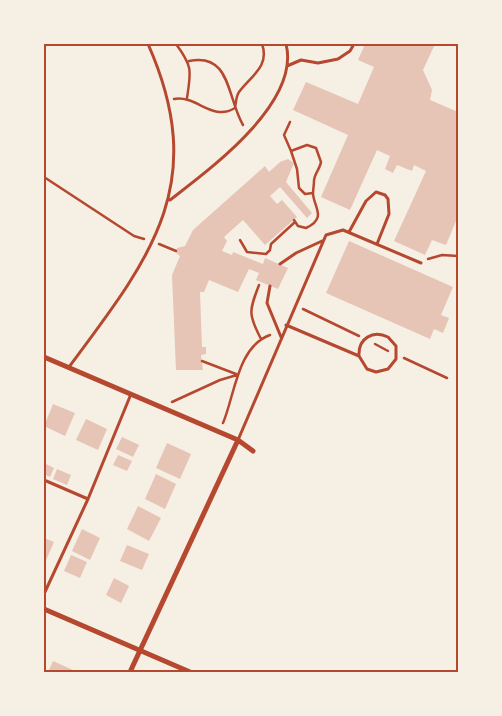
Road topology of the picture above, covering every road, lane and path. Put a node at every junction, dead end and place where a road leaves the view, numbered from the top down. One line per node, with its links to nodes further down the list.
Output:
1 (148, 44): 9 (lane)
2 (176, 44): 6 (path)
3 (262, 44): 10 (path)
4 (286, 44): 7 (lane)
5 (354, 44): 7 (lane)
6 (189, 61): 8 (path); 10 (path)
7 (287, 66): 12 (lane)
8 (187, 98): 9 (path); 10 (path)
9 (167, 100): 16 (lane)
10 (235, 108): 12 (path)
11 (290, 122): 13 (path)
12 (247, 133): 16 (lane)
13 (291, 151): 15 (path); 15 (path)
14 (44, 177): 20 (path)
15 (313, 193): 18 (path)
16 (169, 200): 20 (lane)
17 (349, 232): 19 (lane); 21 (lane); 21 (lane)
18 (240, 240)
19 (322, 241): 25 (lane); 28 (lane)
20 (154, 242): 22 (path); 35 (lane)
21 (377, 244): 24 (lane)
22 (176, 251)
23 (458, 256): 24 (path)
24 (421, 263)
25 (280, 264)
26 (259, 285): 31 (path)
27 (270, 286): 29 (lane)
28 (286, 325): 30 (lane); 32 (lane)
29 (278, 332): 30 (lane); 31 (path)
30 (281, 337): 40 (lane)
31 (261, 339): 36 (path)
32 (359, 356): 32 (lane)
33 (44, 357): 35 (street)
34 (202, 361): 36 (path)
35 (69, 368): 37 (street)
36 (237, 375): 38 (path); 39 (path)
37 (130, 394): 38 (street); 43 (lane)
38 (161, 407): 39 (street)
39 (219, 432): 40 (street)
40 (238, 440): 41 (street); 46 (street)
41 (253, 450)
42 (44, 480): 43 (lane)
43 (88, 499): 44 (lane)
44 (44, 594)
45 (44, 609): 46 (street)
46 (139, 650): 47 (street); 48 (street)
47 (130, 672)
48 (190, 672)

